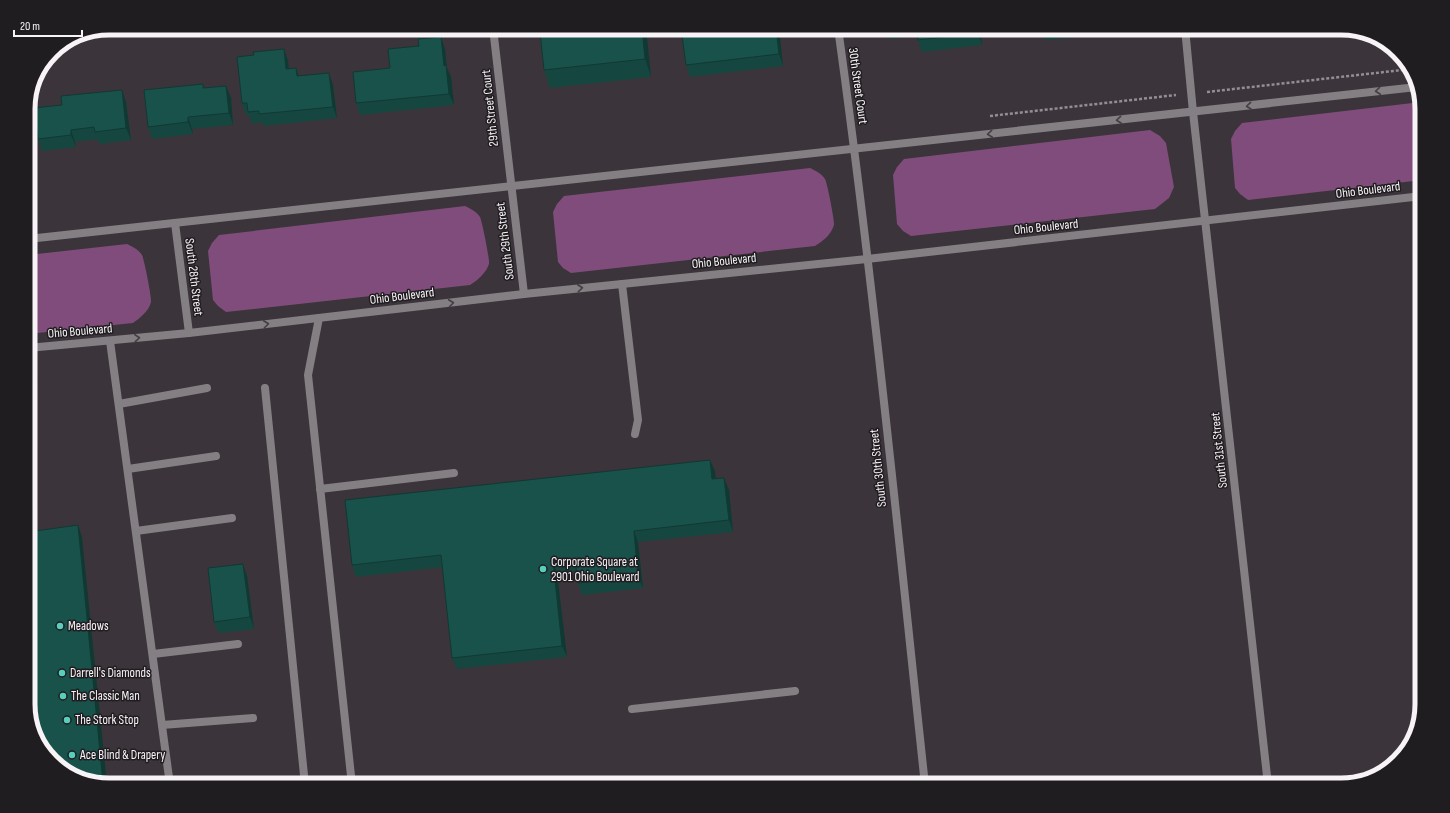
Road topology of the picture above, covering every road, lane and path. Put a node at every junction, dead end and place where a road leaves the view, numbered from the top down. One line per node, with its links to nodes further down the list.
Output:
1 (494, 35): 7 (street, 29th Street Court)
2 (839, 35): 6 (street, 30th Street Court)
3 (1185, 35): 5 (street, South 31st Street)
4 (1412, 88): 5 (street, one-way to 5)
5 (1193, 112): 6 (street, one-way to 6); 9 (street, South 31st Street)
6 (854, 148): 7 (street); 12 (street, South 30th Street)
7 (511, 186): 10 (street); 14 (street, South 29th Street)
8 (1415, 197): 9 (street, Ohio Boulevard)
9 (1205, 221): 12 (street, Ohio Boulevard); 39 (street, South 31st Street)
10 (175, 223): 11 (street); 16 (street, South 28th Street)
11 (35, 238)
12 (867, 259): 13 (street, Ohio Boulevard); 38 (street, South 30th Street)
13 (622, 284): 14 (street, Ohio Boulevard, one-way to 13); 22 (street)
14 (524, 294): 15 (street, Ohio Boulevard, one-way to 14)
15 (319, 318): 16 (street, Ohio Boulevard, one-way to 15); 26 (street)
16 (189, 333): 17 (street, Ohio Boulevard, one-way to 16)
17 (110, 341): 18 (street, Ohio Boulevard); 21 (street)
18 (35, 347)
19 (207, 388): 21 (street)
20 (265, 388): 36 (street)
21 (119, 404): 24 (street)
22 (635, 434)
23 (216, 456): 24 (street)
24 (128, 469): 28 (street)
25 (454, 473): 26 (street)
26 (320, 489): 37 (street)
27 (232, 518): 28 (street)
28 (136, 531): 30 (street)
29 (238, 644): 30 (street)
30 (153, 654): 34 (street)
31 (795, 691): 32 (street)
32 (632, 709)
33 (253, 718): 34 (street)
34 (162, 725): 35 (street)
35 (169, 778)
36 (303, 778)
37 (351, 778)
38 (925, 778)
39 (1267, 778)

